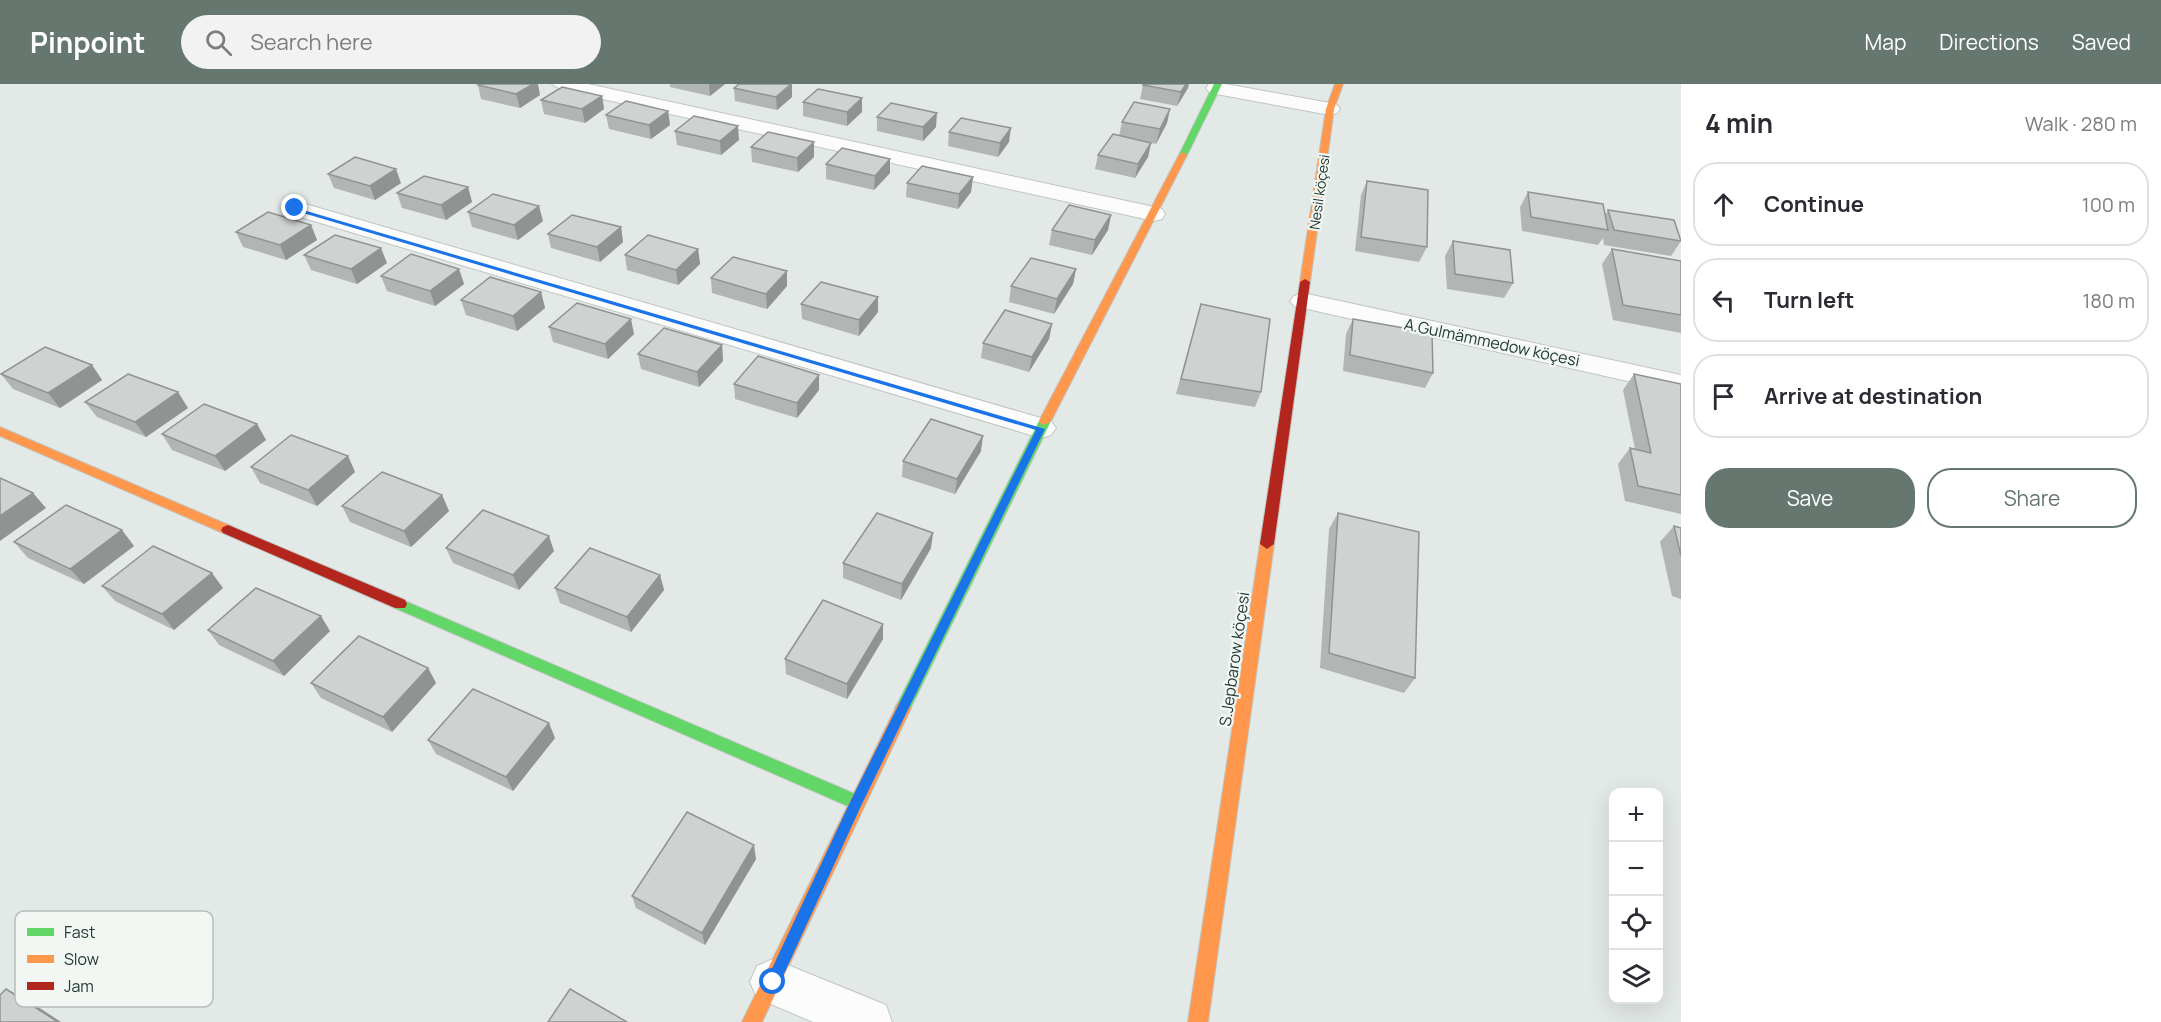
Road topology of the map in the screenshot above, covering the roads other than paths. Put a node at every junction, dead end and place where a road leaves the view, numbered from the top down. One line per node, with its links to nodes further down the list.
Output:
1 (562, 84): 6 (street)
2 (1339, 84): 4 (street, Nesil köçesi)
3 (1217, 86): 4 (street); 6 (street)
4 (1330, 109): 7 (street, Nesil köçesi)
5 (295, 208): 9 (street)
6 (1154, 214): 9 (street)
7 (1303, 301): 8 (street, A.Gulmämmedow köçesi); 15 (street, S.Jepbarow köçesi)
8 (1681, 384)
9 (1041, 429): 11 (street)
10 (0, 431): 11 (street)
11 (856, 802): 12 (street)
12 (773, 982): 13 (street); 14 (street)
13 (752, 1022)
14 (869, 1022)
15 (1198, 1022)

